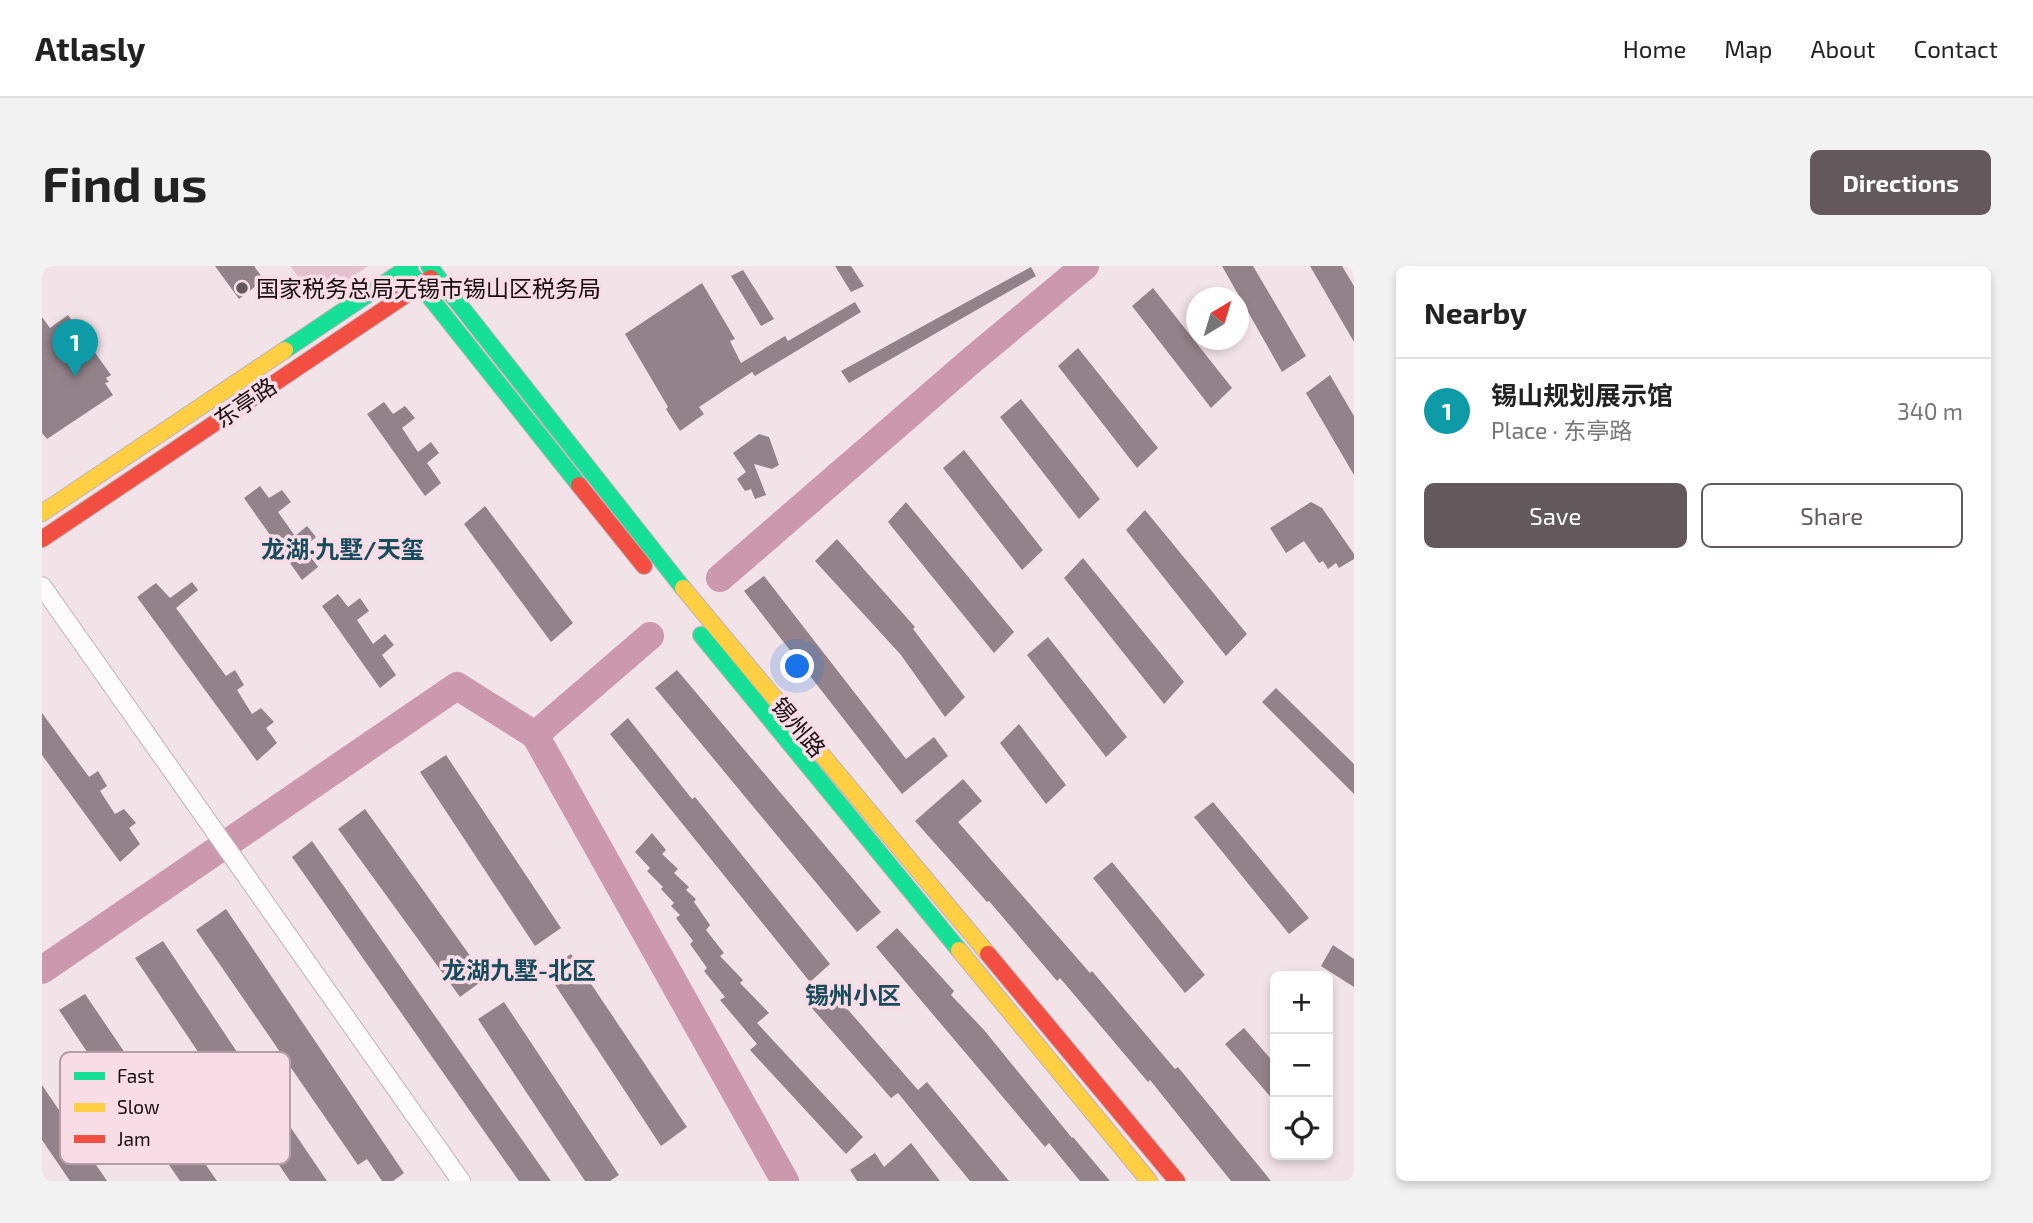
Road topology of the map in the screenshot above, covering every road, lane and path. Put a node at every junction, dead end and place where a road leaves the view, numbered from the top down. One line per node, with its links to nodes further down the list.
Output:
1 (407, 267): 3 (street); 4 (street, 东亭路)
2 (438, 269): 3 (street, 东亭路); 11 (street, 锡州路)
3 (419, 286): 5 (street, 东亭路); 6 (street)
4 (42, 513)
5 (42, 538)
6 (656, 581)
7 (42, 586): 9 (street)
8 (691, 624): 10 (street, 锡州路)
9 (461, 1181)
10 (1149, 1181)
11 (1177, 1181)

